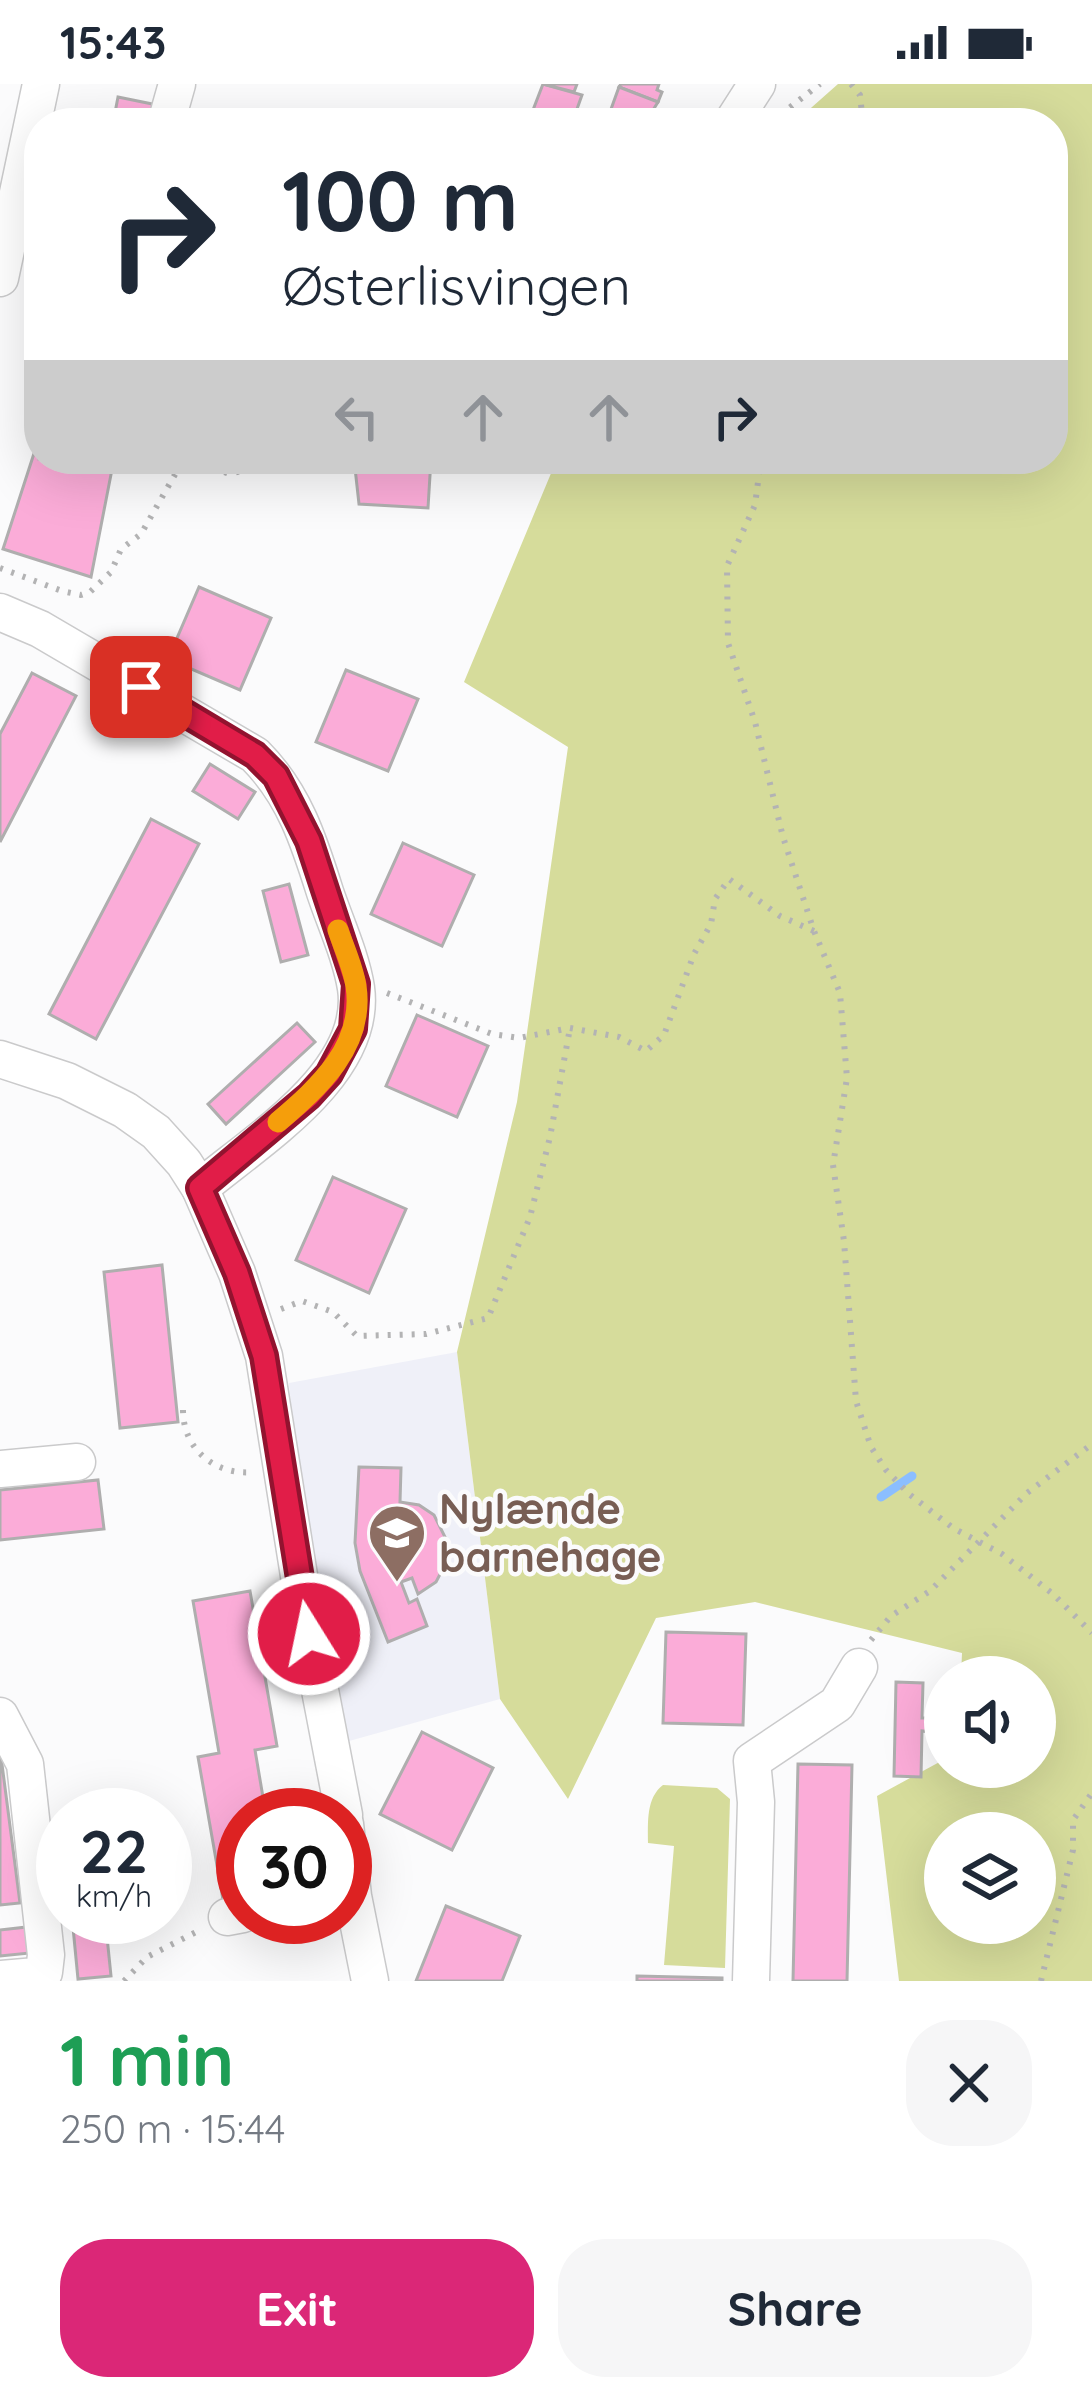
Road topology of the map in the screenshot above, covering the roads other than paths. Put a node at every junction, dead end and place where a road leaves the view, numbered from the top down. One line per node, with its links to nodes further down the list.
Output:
1 (24, 182): 2 (street)
2 (17, 222): 3 (street)
3 (0, 278)
4 (0, 612): 6 (street)
5 (0, 1059): 6 (street)
6 (200, 1188): 11 (street)
7 (77, 1462): 8 (street)
8 (0, 1469)
9 (859, 1667): 15 (street)
10 (0, 1716): 13 (street)
11 (338, 1788)
12 (361, 1944): 14 (street)
13 (0, 1979)
14 (370, 1981)
15 (751, 1981)

